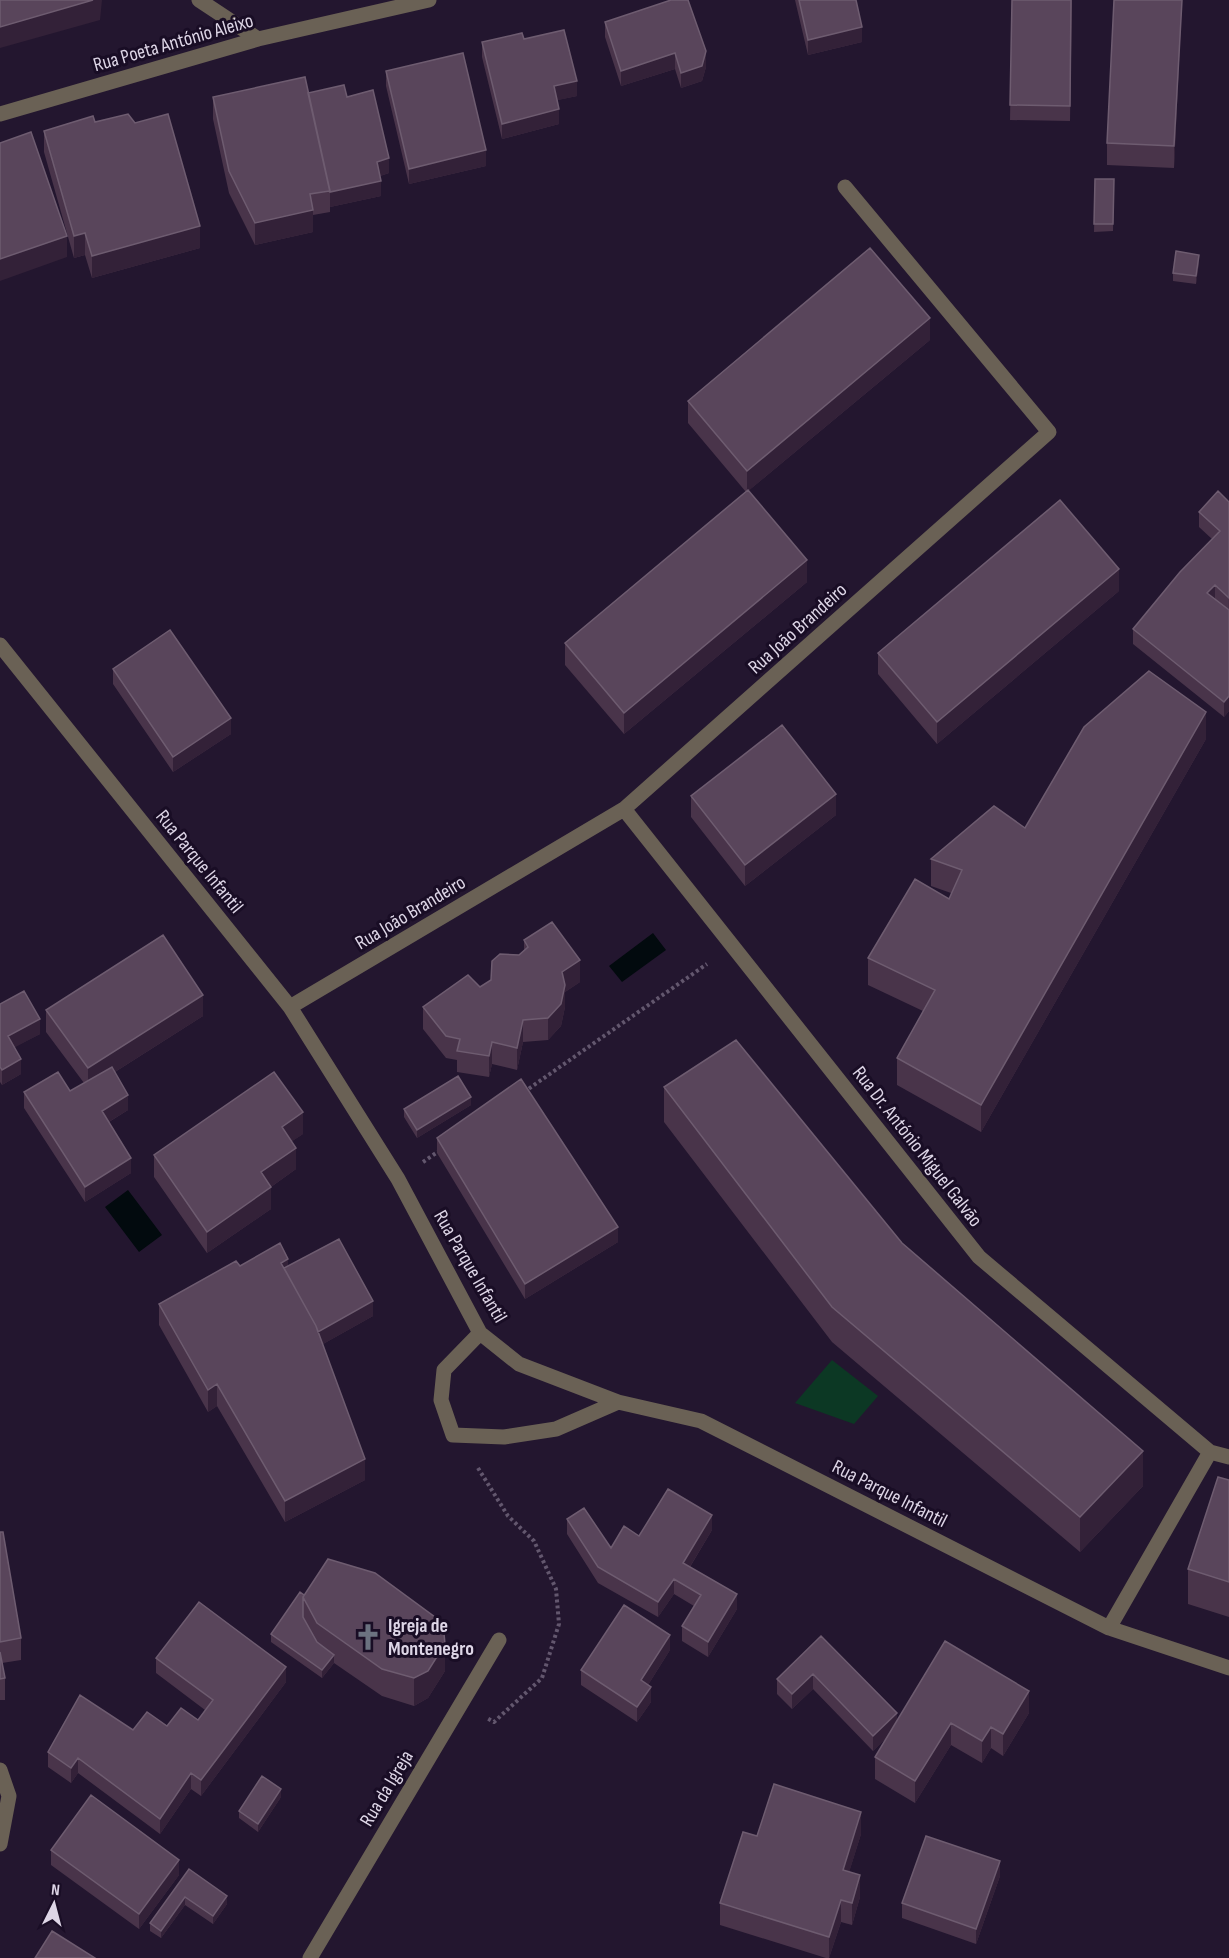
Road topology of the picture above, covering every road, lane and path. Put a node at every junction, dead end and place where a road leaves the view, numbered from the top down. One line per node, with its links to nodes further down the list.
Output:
1 (199, 0): 3 (street)
2 (429, 0): 3 (street, Rua Poeta António Aleixo)
3 (258, 39): 4 (street, Rua Poeta António Aleixo)
4 (0, 114)
5 (845, 187): 7 (street, Rua João Brandeiro)
6 (0, 645): 9 (street, Rua Parque Infantil)
7 (624, 809): 8 (street, Rua Dr. António Miguel Galvão); 9 (street, Rua João Brandeiro)
8 (732, 946): 10 (path); 15 (street, Rua Dr. António Miguel Galvão)
9 (290, 1007): 12 (street, Rua Parque Infantil)
10 (521, 1094)
11 (446, 1147): 12 (path)
12 (398, 1179): 13 (street, Rua Parque Infantil)
13 (480, 1333): 14 (street, Rua Parque Infantil); 14 (street)
14 (618, 1402): 18 (street, Rua Parque Infantil)
15 (1210, 1452): 16 (street, Rua Dr. António Miguel Galvão); 18 (street)
16 (1229, 1457)
17 (484, 1460): 21 (path)
18 (1109, 1628): 20 (street, Rua Parque Infantil)
19 (499, 1640): 24 (street, Rua da Igreja)
20 (1229, 1668)
21 (518, 1700)
22 (0, 1770): 23 (street)
23 (0, 1844)
24 (310, 1958)

